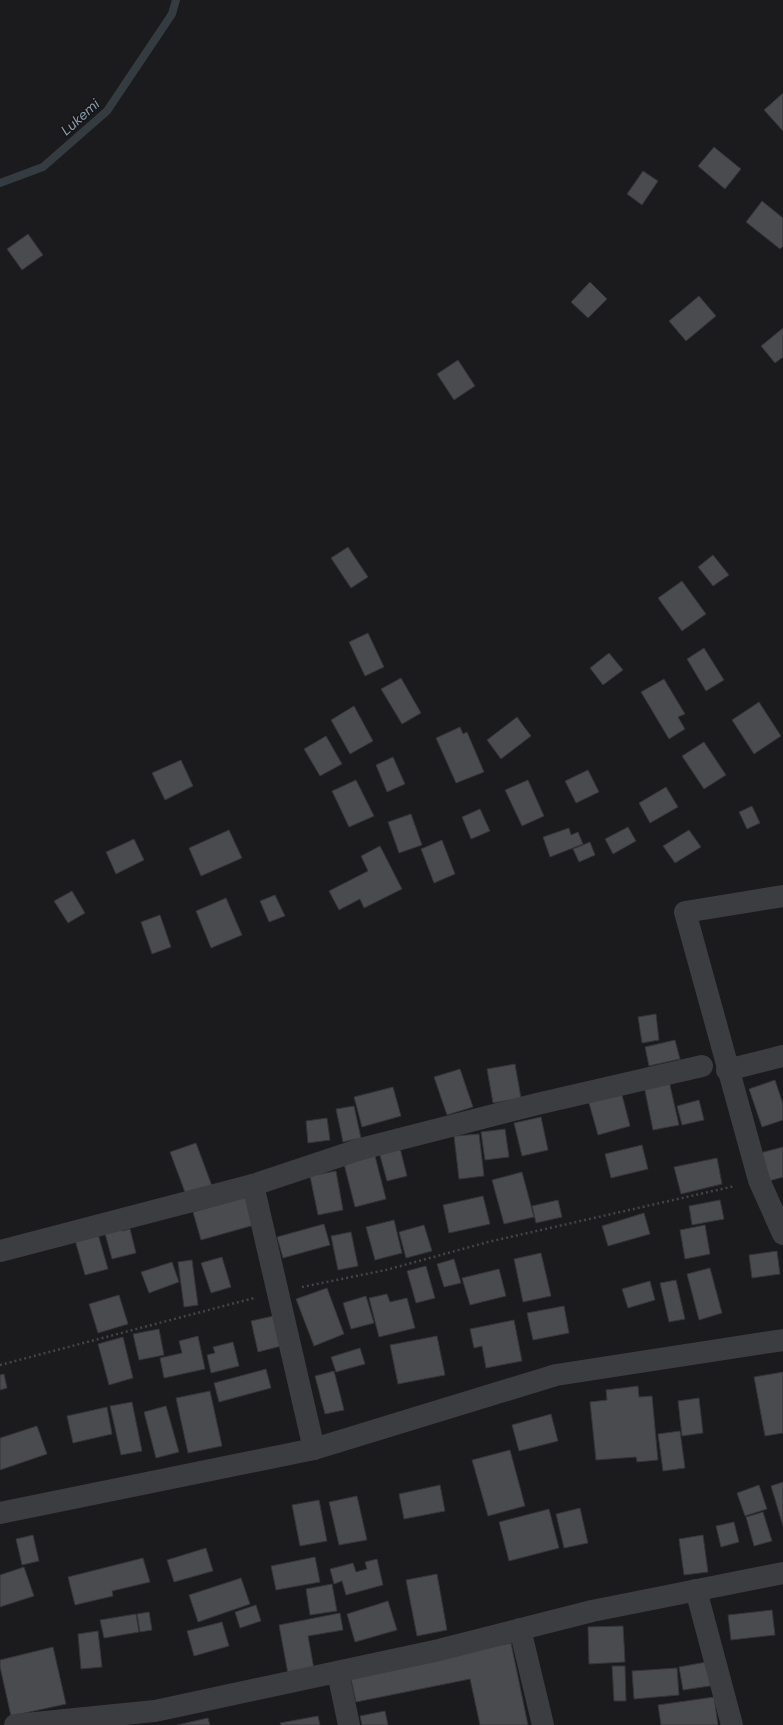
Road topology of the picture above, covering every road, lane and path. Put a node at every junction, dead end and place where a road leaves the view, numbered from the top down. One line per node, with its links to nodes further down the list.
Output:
1 (783, 896): 4 (street)
2 (783, 1056): 4 (street)
3 (702, 1066): 6 (street)
4 (727, 1070): 5 (street)
5 (759, 1180): 7 (street); 9 (path)
6 (253, 1185): 8 (street); 9 (street)
7 (782, 1231)
8 (0, 1251)
9 (278, 1292): 11 (path); 12 (street)
10 (783, 1340): 12 (street)
11 (0, 1365)
12 (314, 1449): 13 (street)
13 (0, 1513)
14 (783, 1573): 15 (street)
15 (696, 1590): 16 (street); 21 (street)
16 (520, 1629): 17 (street); 20 (street)
17 (338, 1673): 18 (street); 19 (street)
18 (14, 1725)
19 (349, 1725)
20 (543, 1725)
21 (732, 1725)

